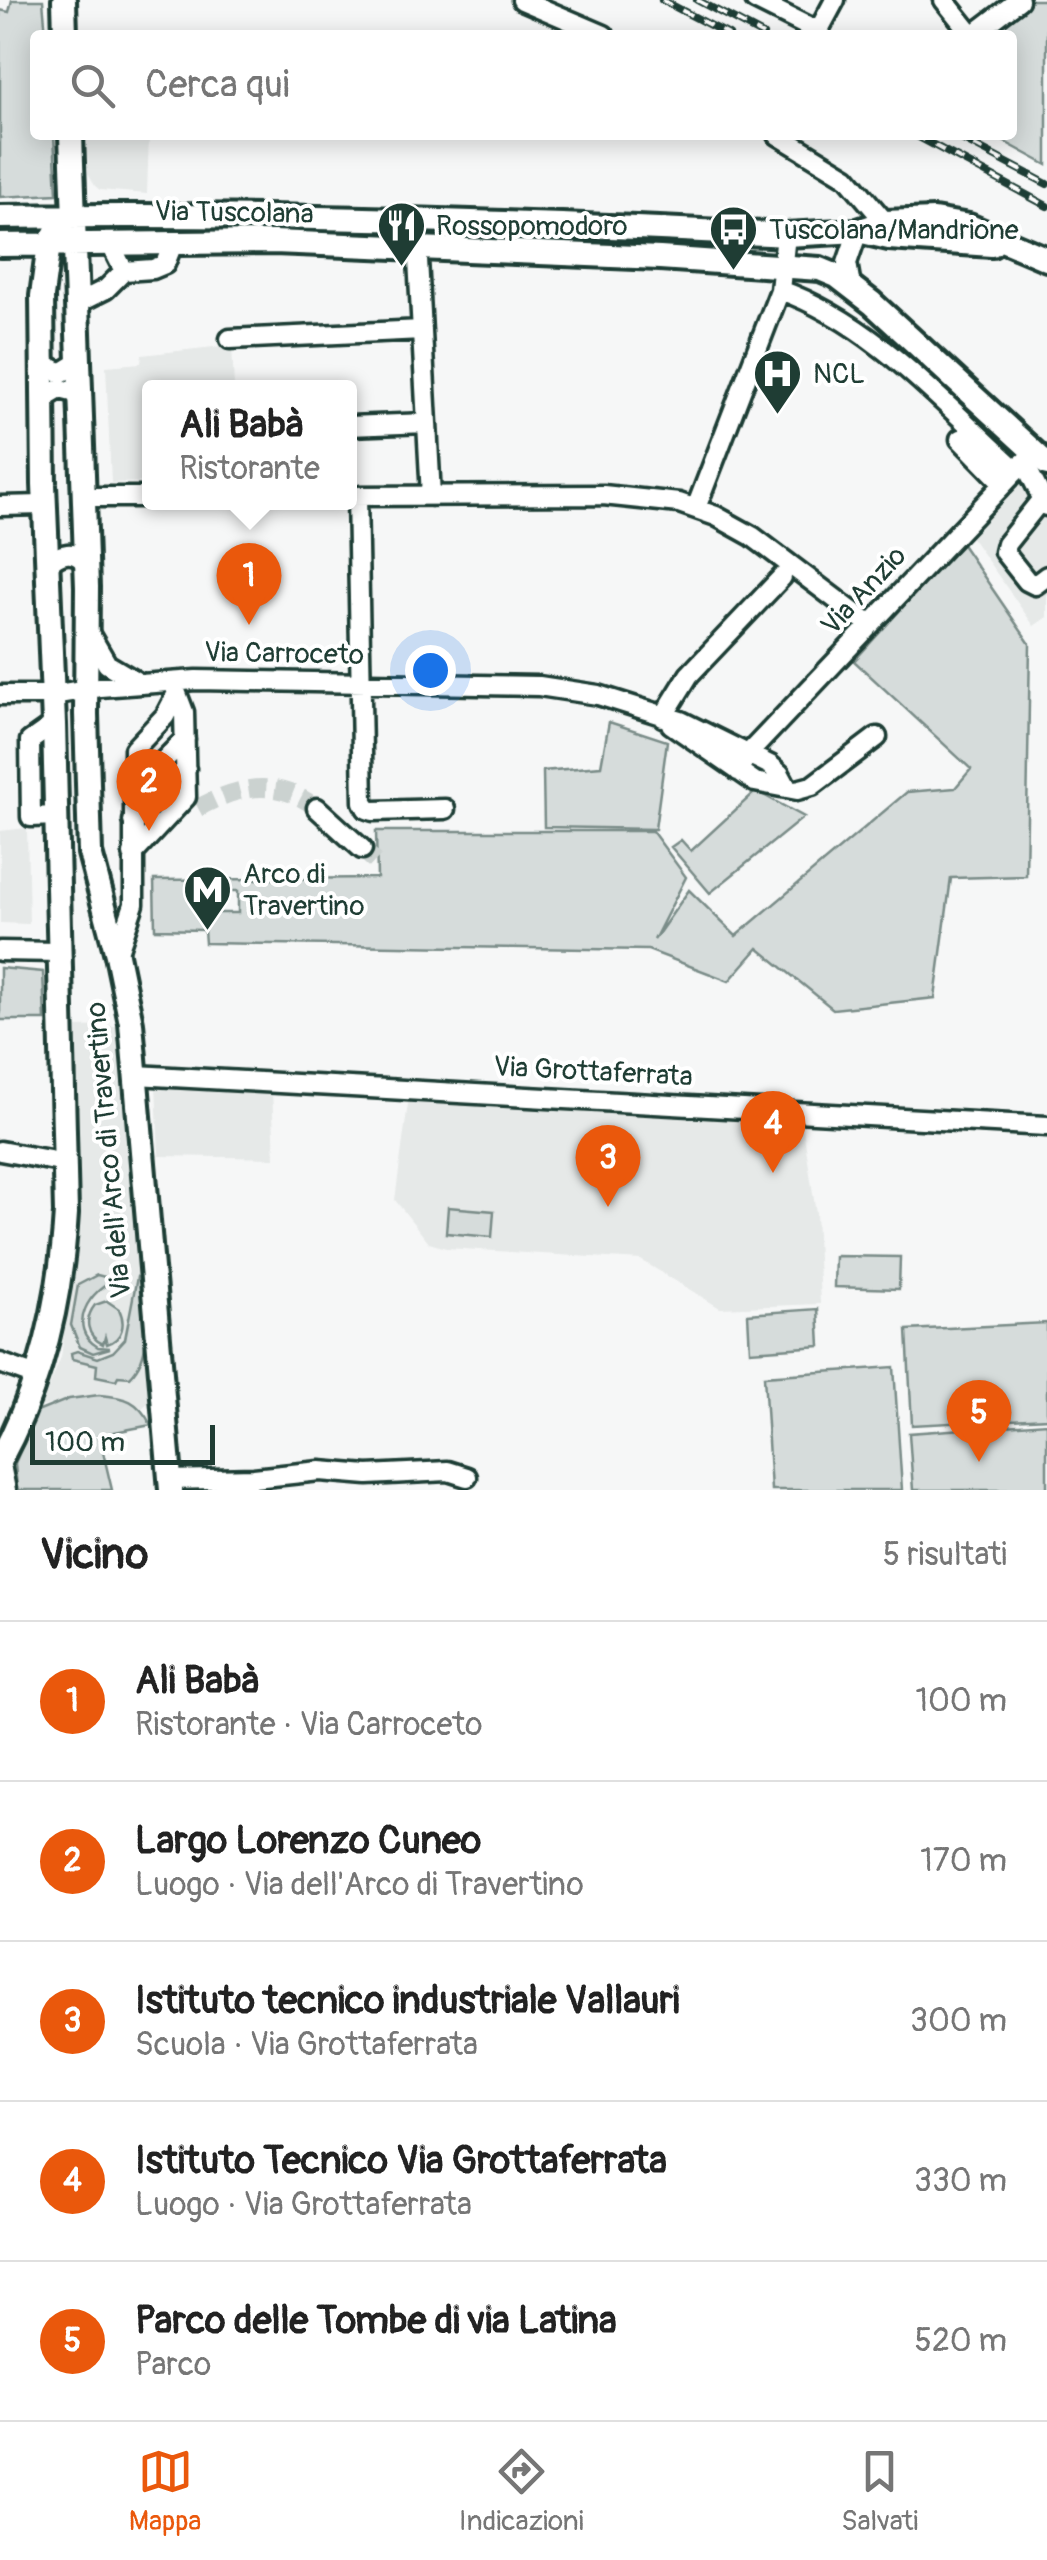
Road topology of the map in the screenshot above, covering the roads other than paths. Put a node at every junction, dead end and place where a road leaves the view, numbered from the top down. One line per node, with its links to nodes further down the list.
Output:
1 (64, 0): 7 (main road)
2 (522, 0): 8 (street)
3 (754, 0): 4 (street)
4 (835, 0)
5 (944, 0): 9 (street)
6 (1019, 0): 10 (street)
7 (65, 30)
8 (592, 30)
9 (968, 30)
10 (979, 30)
11 (71, 140): 15 (main road, Via dell'Arco di Travertino)
12 (786, 140): 17 (street)
13 (0, 216): 14 (main road, Via Tuscolana)
14 (26, 216): 15 (main road, Via Tuscolana); 25 (street)
15 (76, 216): 16 (main road, Via Tuscolana); 23 (main road, Via dell'Arco di Travertino); 25 (main road)
16 (419, 220): 18 (main road, Via Tuscolana); 26 (street)
17 (885, 222): 19 (main road, Via Tuscolana); 27 (main road, Via Tuscolana)
18 (646, 230): 20 (main road, Via Tuscolana); 28 (street)
19 (858, 231): 20 (main road, Via Tuscolana); 27 (main road, Via Tuscolana); 31 (street)
20 (786, 235): 29 (street)
21 (174, 242): 22 (main road, Via Tuscolana); 26 (main road, Via Tuscolana); 30 (street)
22 (110, 243): 23 (main road, Via Tuscolana); 30 (street)
23 (77, 244): 25 (main road, Via Tuscolana); 33 (main road, Via dell'Arco di Travertino)
24 (0, 245): 25 (main road, Via Tuscolana)
25 (37, 245): 38 (main road, Via dell'Arco di Travertino)
26 (418, 248): 28 (main road, Via Tuscolana); 34 (street)
27 (1043, 256)
28 (644, 258): 29 (main road, Via Tuscolana)
29 (784, 265): 31 (main road, Via Tuscolana); 32 (street)
30 (124, 271): 33 (street)
31 (850, 286): 36 (main road, Via Tuscolana)
32 (780, 290): 39 (street); 53 (street)
33 (78, 303): 37 (main road, Via dell'Arco di Travertino)
34 (422, 330): 35 (street); 42 (street)
35 (230, 339)
36 (925, 352): 39 (street); 45 (main road, Via Tuscolana)
37 (79, 362): 38 (street); 41 (main road, Via dell'Arco di Travertino)
38 (43, 363): 40 (main road, Via dell'Arco di Travertino)
39 (907, 371): 45 (street)
40 (44, 398): 41 (street); 51 (main road, Via dell'Arco di Travertino)
41 (81, 400): 48 (main road, Via dell'Arco di Travertino)
42 (427, 423): 43 (street); 47 (street)
43 (357, 426)
44 (960, 438): 45 (street)
45 (1025, 466): 50 (street); 59 (street, Via Anzio)
46 (357, 496): 47 (street)
47 (432, 496): 53 (street)
48 (84, 497): 49 (street); 55 (main road, Via dell'Arco di Travertino)
49 (142, 497)
50 (1044, 504): 57 (street)
51 (44, 505): 52 (street); 56 (main road, Via dell'Arco di Travertino)
52 (0, 506)
53 (696, 508): 59 (street)
54 (353, 510): 62 (street)
55 (86, 565): 56 (street); 60 (main road, Via dell'Arco di Travertino)
56 (46, 566): 65 (main road, Via dell'Arco di Travertino)
57 (1047, 576)
58 (782, 577): 66 (street)
59 (870, 625): 69 (street, Via Anzio)
60 (88, 631): 61 (street); 63 (main road, Via dell'Arco di Travertino)
61 (140, 683): 63 (street, Via Carroceto); 67 (street, Via Carroceto)
62 (359, 683): 66 (street, Via Carroceto); 67 (street, Via Carroceto); 74 (street)
63 (86, 688): 65 (street); 78 (main road, Via dell'Arco di Travertino)
64 (0, 695): 65 (street)
65 (52, 695): 77 (main road, Via dell'Arco di Travertino)
66 (663, 717): 69 (street, Via Carroceto); 70 (street, Via Carroceto)
67 (183, 732): 72 (street); 72 (street); 72 (street); 72 (street)
68 (876, 737): 71 (street)
69 (748, 754): 70 (street, Via Anzio); 71 (street, Via Carroceto)
70 (738, 771): 71 (street, Via Carroceto)
71 (787, 787)
72 (133, 807): 78 (street)
73 (317, 808): 75 (street)
74 (445, 808)
75 (355, 843)
76 (0, 951): 77 (street)
77 (59, 952): 82 (main road, Via dell'Arco di Travertino)
78 (118, 956): 79 (main road, Via dell'Arco di Travertino)
79 (136, 1075): 80 (street, Via Grottaferrata); 87 (main road, Via dell'Arco di Travertino)
80 (1047, 1126)
81 (0, 1151): 82 (street)
82 (66, 1163): 84 (main road, Via dell'Arco di Travertino)
83 (0, 1362): 84 (street)
84 (36, 1376): 85 (main road, Via dell'Arco di Travertino)
85 (0, 1460): 88 (street)
86 (467, 1477): 87 (street)
87 (170, 1485)
88 (6, 1490)

